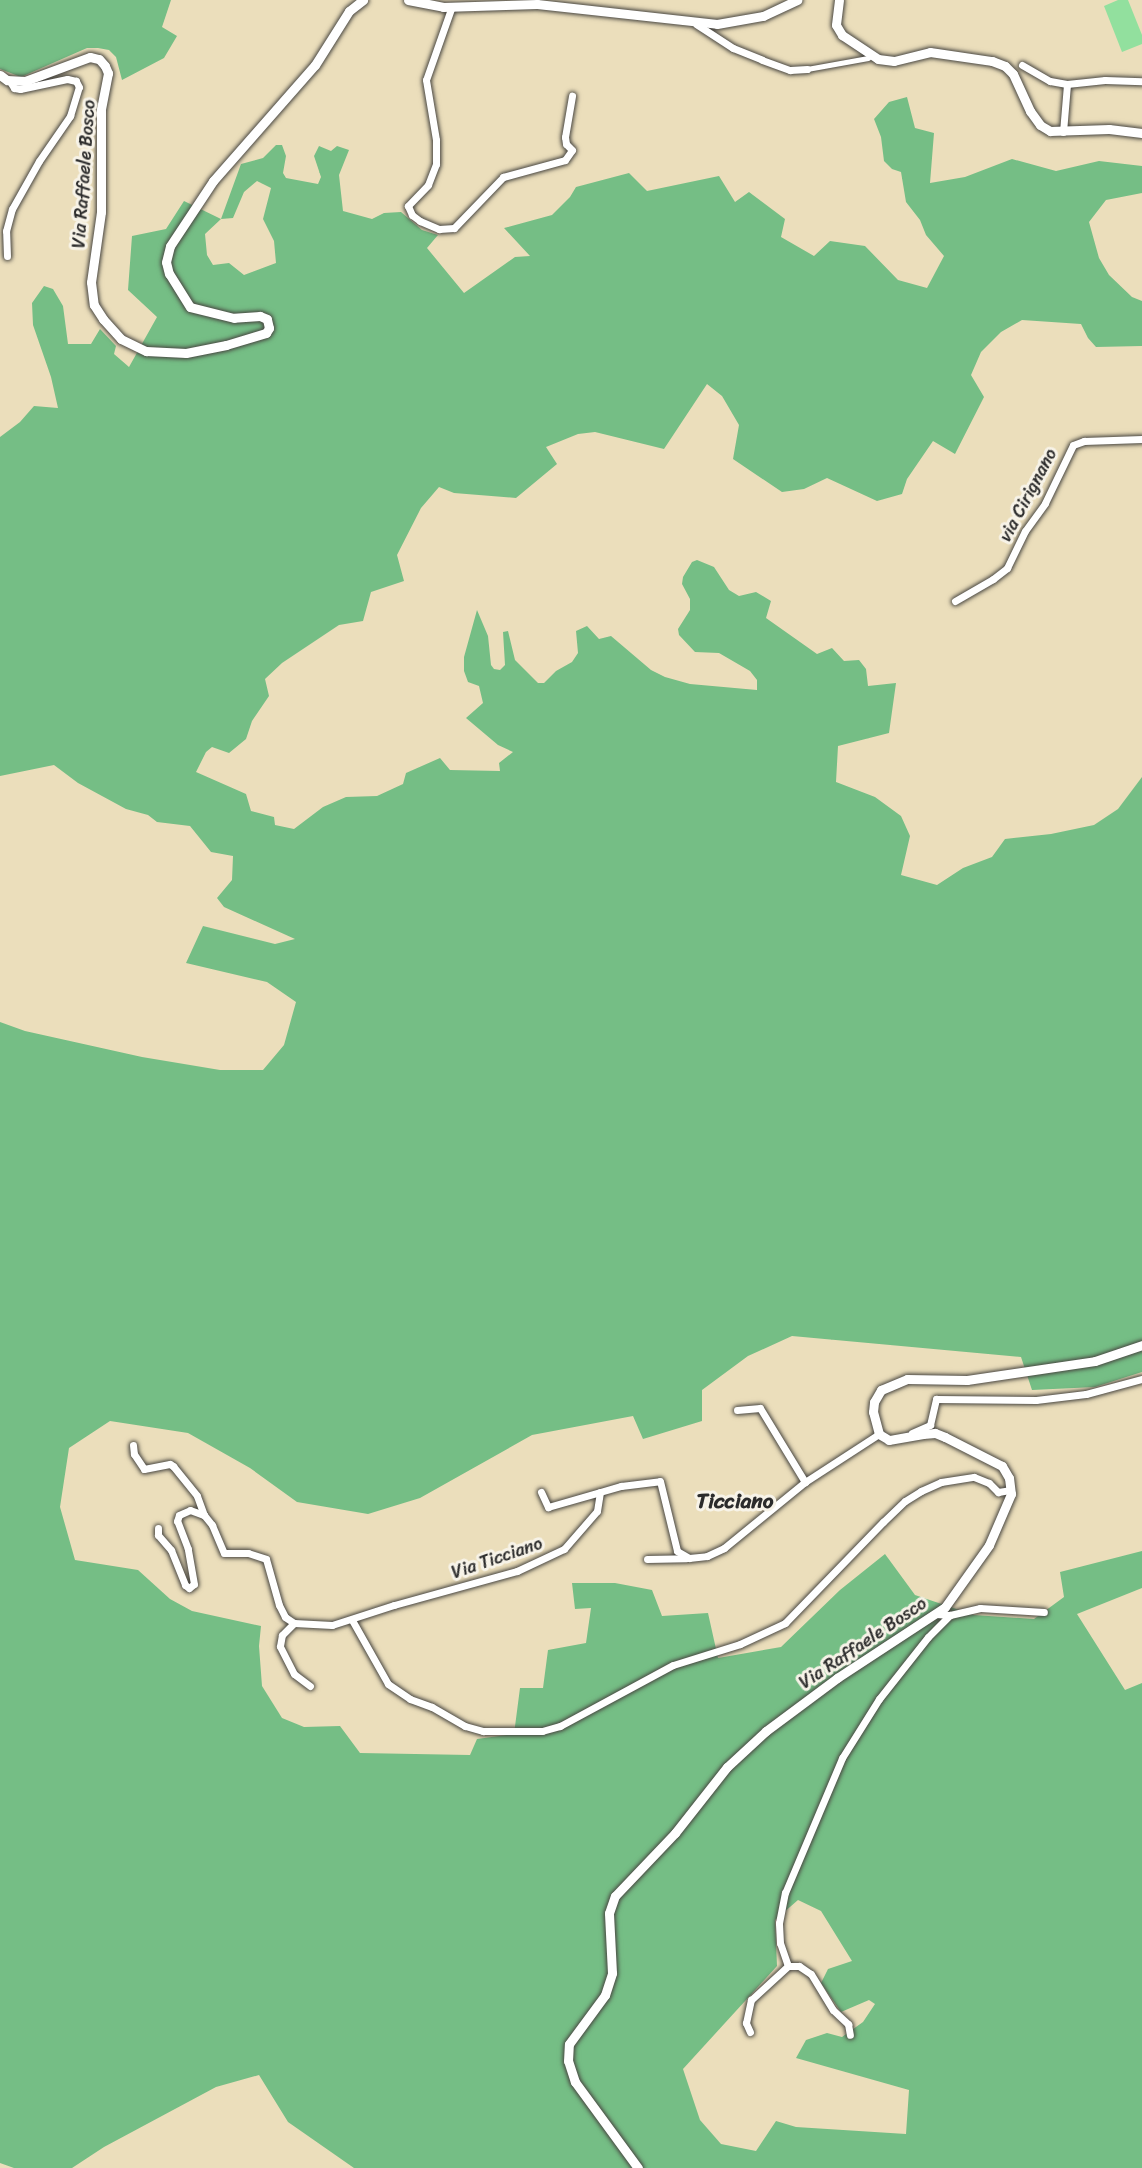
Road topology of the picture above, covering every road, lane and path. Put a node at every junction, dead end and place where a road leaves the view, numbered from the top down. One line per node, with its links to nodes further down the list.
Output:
1 (363, 0): 11 (street, Via Raffaele Bosco)
2 (408, 0): 5 (street)
3 (798, 0): 6 (street)
4 (839, 0): 15 (street)
5 (452, 6): 6 (street); 14 (street)
6 (696, 24): 9 (street)
7 (868, 58): 9 (street)
8 (1022, 65): 13 (street)
9 (807, 69)
10 (0, 75): 11 (street)
11 (9, 80): 17 (street)
12 (1142, 81): 13 (street)
13 (1067, 84): 15 (street)
14 (572, 96)
15 (1063, 132): 16 (street)
16 (1142, 133)
17 (7, 256)
18 (1142, 439): 19 (street, via Cirignano)
19 (955, 601)
20 (1142, 1346): 23 (street)
21 (1142, 1379): 24 (street)
22 (737, 1410): 26 (street)
23 (879, 1434): 24 (street); 26 (street)
24 (904, 1439): 27 (street)
25 (133, 1445): 30 (street)
26 (805, 1482): 32 (street)
27 (1010, 1490): 35 (street, Via Raffaele Bosco); 37 (street)
28 (541, 1492): 29 (street)
29 (600, 1492): 32 (street); 37 (street, Via Ticciano)
30 (204, 1515): 31 (street); 38 (street)
31 (158, 1528)
32 (690, 1558): 33 (street)
33 (647, 1559)
34 (1044, 1612): 36 (street)
35 (936, 1614): 36 (street); 43 (street, Via Raffaele Bosco)
36 (950, 1615): 40 (street)
37 (352, 1620): 38 (street, Via Ticciano)
38 (294, 1623): 39 (street)
39 (310, 1686)
40 (788, 1966): 41 (street); 42 (street)
41 (750, 2031)
42 (850, 2035)
43 (638, 2168)

